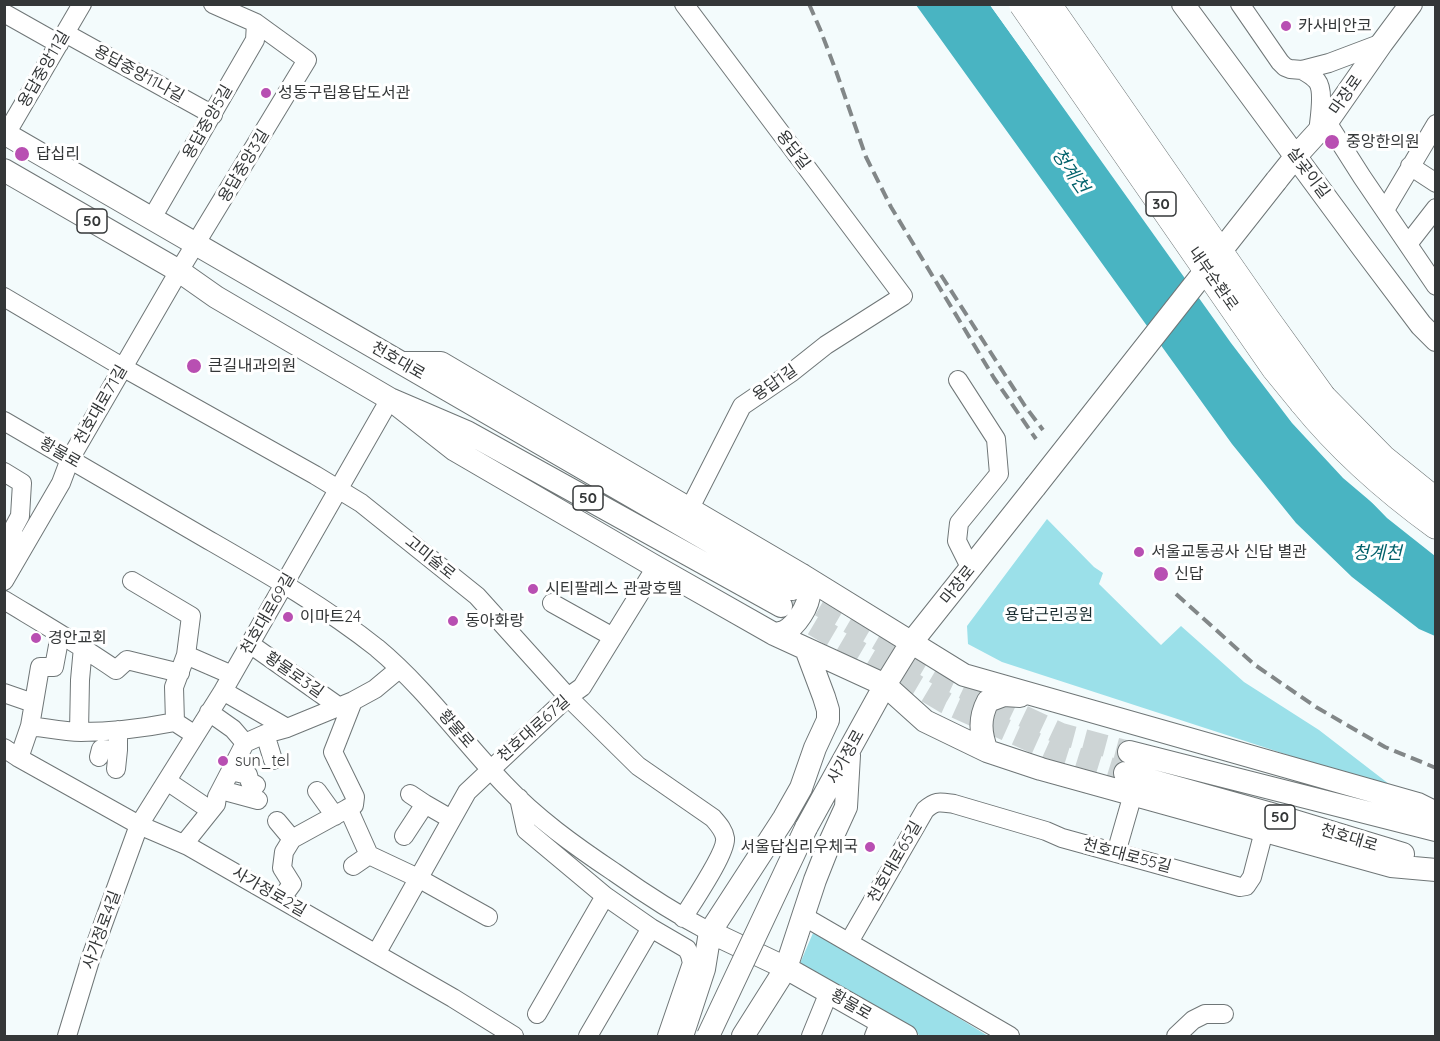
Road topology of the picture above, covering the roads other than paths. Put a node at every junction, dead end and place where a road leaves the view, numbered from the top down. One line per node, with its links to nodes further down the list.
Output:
1 (82, 4): 11 (street, 용답중앙11길)
2 (213, 4): 10 (street)
3 (684, 4): 29 (street, 용답길)
4 (1022, 4): 42 (highway, 내부순환로 / 30, bridge)
5 (1048, 4): 40 (highway, 내부순환로 / 30, bridge)
6 (1183, 4): 18 (main road, 살곶이길)
7 (1240, 4): 13 (street)
8 (1411, 4): 12 (main road, 마장로)
9 (4, 13): 11 (street, 용답중앙11나길)
10 (256, 23): 14 (street, 용답중앙5길); 25 (street, 용답중앙3길)
11 (62, 39): 14 (street, 용답중앙11나길); 17 (street, 용답중앙11길)
12 (1382, 43): 13 (street); 16 (main road, 마장로)
13 (1302, 70): 16 (street)
14 (213, 115): 24 (street, 용답중앙5길)
15 (1435, 125): 19 (street)
16 (1322, 128): 18 (main road, 마장로); 23 (street)
17 (5, 133): 24 (main road, 천호대로)
18 (1296, 156): 31 (main road, 살곶이길); 44 (main road, 마장로, bridge)
19 (1410, 166): 21 (street); 23 (street)
20 (4, 170): 27 (main road, 50)
21 (1436, 183)
22 (1436, 208): 26 (street)
23 (1385, 210): 26 (street)
24 (152, 218): 25 (main road, 천호대로)
25 (197, 243): 27 (street, 용답중앙3길); 32 (main road, 천호대로)
26 (1408, 244): 28 (street)
27 (179, 271): 33 (street, 천호대로71길); 35 (main road, 50)
28 (1436, 285)
29 (903, 296): 41 (street, 용답1길)
30 (4, 297): 33 (street, 고미술로)
31 (1436, 340)
32 (402, 363): 41 (main road); 48 (main road, 천호대로)
33 (124, 368): 37 (street, 천호대로71길); 39 (street, 고미술로)
34 (958, 380): 44 (street)
35 (390, 399): 39 (street, 천호대로69길); 43 (main road); 48 (main road, 50)
36 (4, 421): 37 (street, 황물로)
37 (70, 459): 45 (street, 천호대로71길); 47 (street, 황물로)
38 (4, 472): 45 (street)
39 (339, 490): 47 (street, 천호대로69길); 65 (street, 고미술로)
40 (1436, 501)
41 (690, 508): 48 (main road)
42 (1436, 525)
43 (656, 567): 51 (main road); 53 (street, 천호대로67길)
44 (971, 569): 54 (main road, 마장로)
45 (6, 571)
46 (132, 581): 58 (street)
47 (285, 584): 55 (street, 천호대로69길); 59 (street, 황물로)
48 (792, 590): 51 (main road); 54 (main road)
49 (4, 600): 52 (street)
50 (552, 603): 53 (street)
51 (774, 634): 57 (main road)
52 (60, 635): 56 (street); 66 (street, 사가정로2길)
53 (613, 637): 65 (street, 천호대로67길)
54 (911, 643): 62 (main road, 마장로); 64 (main road)
55 (250, 644): 61 (street, 천호대로69길); 67 (street, 황물로3길)
56 (83, 647): 60 (street); 73 (street)
57 (806, 649): 62 (main road); 87 (main road)
58 (186, 655): 60 (street); 61 (street)
59 (399, 669): 67 (street, 황물로3길); 84 (street, 황물로)
60 (180, 673): 69 (street)
61 (228, 683): 68 (street, 천호대로69길); 71 (street)
62 (885, 685): 78 (main road, 사가정로); 79 (main road)
63 (4, 693): 66 (street)
64 (1034, 696): 79 (main road); 94 (main road)
65 (568, 697): 84 (street, 천호대로67길); 113 (street, 고미술로)
66 (33, 703): 70 (street, 사가정로2길)
67 (346, 704): 71 (street, 황물로3길); 93 (street)
68 (209, 712): 75 (street, 천호대로69길); 76 (street)
69 (175, 722): 72 (street); 75 (street)
70 (30, 726): 73 (street); 80 (street, 사가정로2길)
71 (287, 728): 74 (street, 황물로3길)
72 (118, 730): 73 (street); 77 (street)
73 (79, 732)
74 (265, 734): 76 (street, 황물로3길); 82 (street)
75 (195, 735): 86 (street, 천호대로69길)
76 (245, 744): 85 (street)
77 (118, 750): 81 (street); 83 (street)
78 (849, 751): 87 (main road); 111 (main road); 128 (main road, 사가정로, bridge)
79 (987, 751): 89 (main road)
80 (11, 753): 97 (street, 사가정로2길)
81 (99, 757)
82 (273, 760)
83 (116, 769)
84 (491, 769): 90 (street, 황물로); 95 (street, 천호대로67길)
85 (231, 771): 92 (street); 92 (street)
86 (167, 781): 92 (street); 97 (street, 천호대로69길)
87 (801, 788): 115 (main road)
88 (317, 791): 93 (street)
89 (1133, 794): 99 (main road); 103 (street)
90 (519, 798): 109 (street); 113 (street, 황물로)
91 (954, 804): 103 (street, 천호대로55길); 116 (street, 천호대로65길)
92 (219, 805): 102 (street)
93 (341, 812): 101 (street); 104 (street)
94 (1436, 813)
95 (451, 819): 100 (street); 108 (street, 천호대로67길)
96 (277, 821): 101 (street)
97 (139, 825): 102 (street, 사가정로2길); 123 (street, 사가정로4길)
98 (1436, 830): 105 (main road, 천호대로 / 50)
99 (1264, 831): 103 (street, 천호대로55길); 107 (main road)
100 (404, 836)
101 (292, 839): 110 (street)
102 (184, 844): 110 (street, 사가정로2길)
103 (1116, 853)
104 (369, 855): 106 (street); 108 (street)
105 (1436, 863)
106 (353, 866)
107 (1436, 870)
108 (418, 878): 112 (street); 117 (street, 천호대로67길)
109 (605, 896): 114 (street); 120 (street)
110 (281, 899): 117 (street, 사가정로2길)
111 (803, 916): 116 (street); 118 (main road)
112 (489, 917)
113 (683, 918): 115 (street, 황물로)
114 (651, 928): 125 (street); 126 (street)
115 (710, 932): 118 (main road, 황물로); 127 (main road)
116 (849, 942): 132 (street)
117 (376, 954): 124 (street, 사가정로2길)
118 (786, 968): 119 (main road, 황물로); 129 (main road)
119 (829, 992): 122 (main road, 황물로); 130 (street)
120 (537, 1014)
121 (1224, 1014): 133 (street)
122 (877, 1029): 131 (main road, 황물로)
123 (67, 1036)
124 (514, 1036)
125 (588, 1036)
126 (667, 1036)
127 (682, 1036)
128 (708, 1036)
129 (743, 1036)
130 (811, 1036)
131 (906, 1036)
132 (1010, 1036)
133 (1176, 1036)

